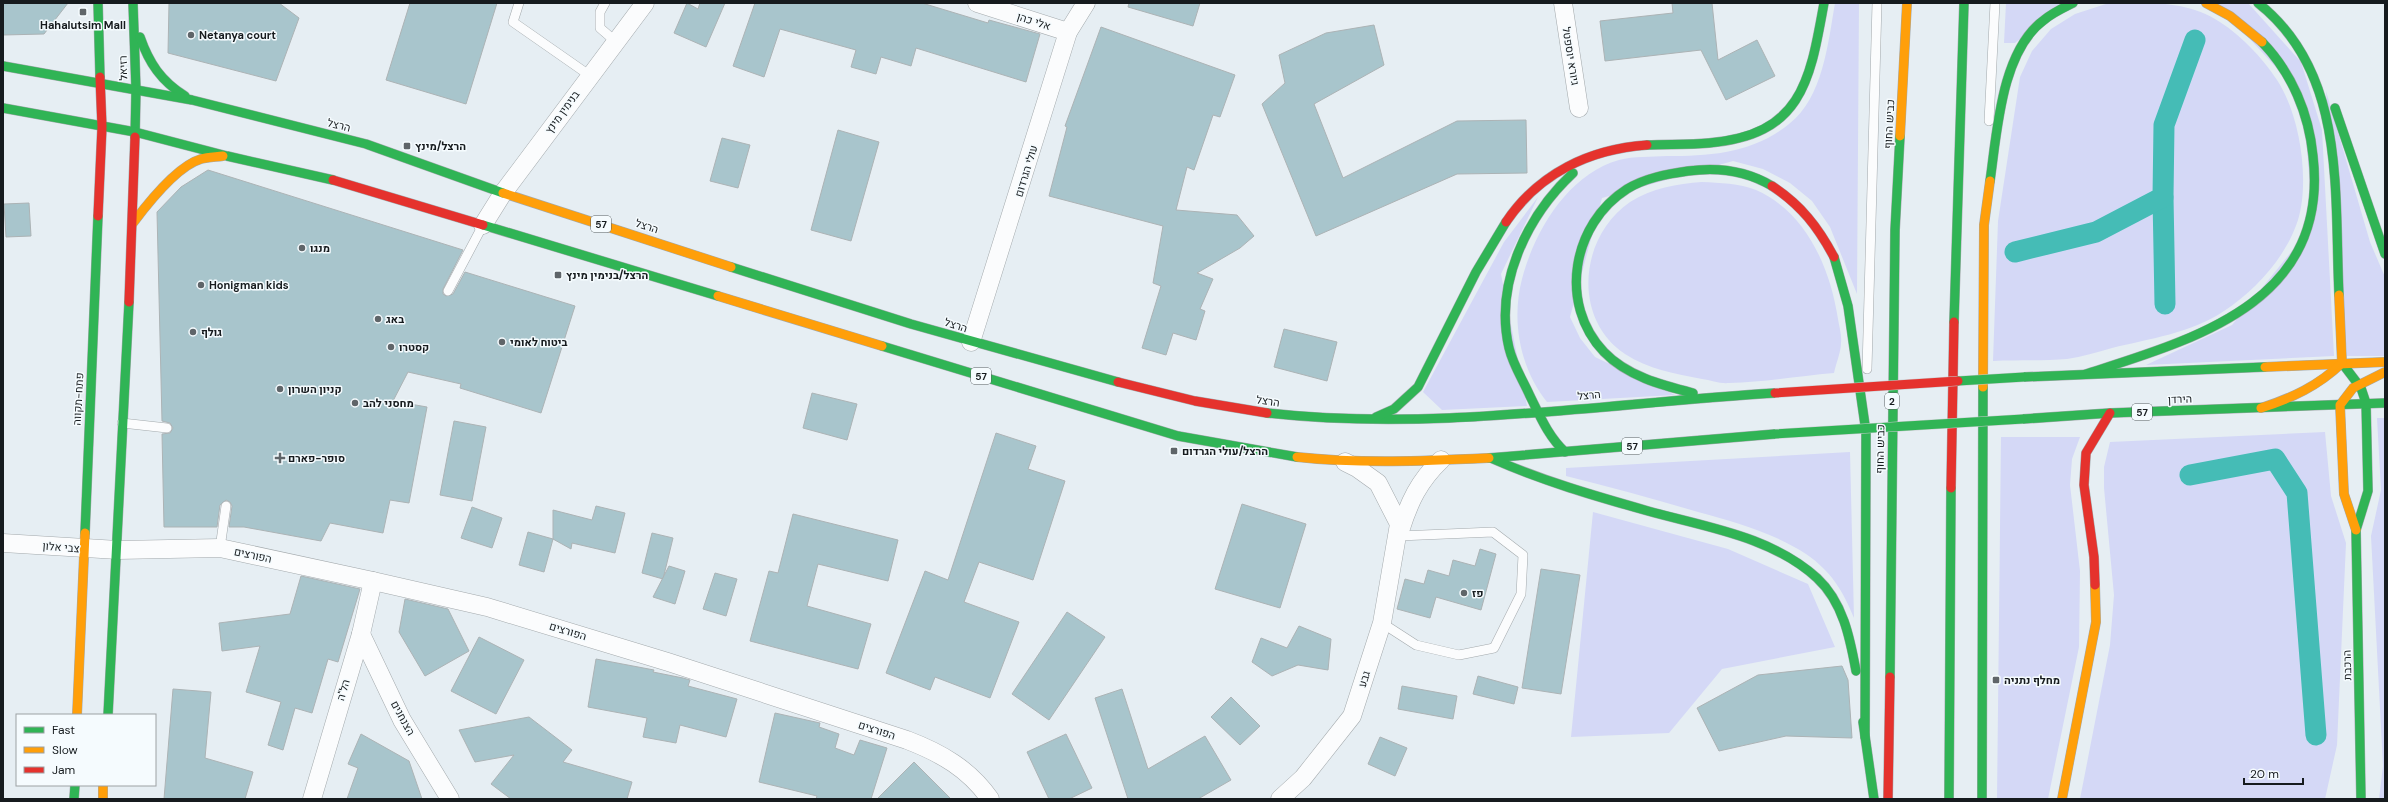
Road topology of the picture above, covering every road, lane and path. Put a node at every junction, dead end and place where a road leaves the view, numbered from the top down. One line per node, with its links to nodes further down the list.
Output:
1 (98, 3): 20 (main road, רזיאל)
2 (133, 3): 17 (main road, רזיאל)
3 (519, 3): 25 (lane)
4 (605, 3): 21 (lane)
5 (645, 3): 21 (street, בנימין מינץ)
6 (977, 3): 19 (street, אלי כהן)
7 (1086, 3): 19 (street, עולי הגרדום)
8 (1563, 3): 31 (street, גיורא יוספטל)
9 (1824, 3): 34 (main road)
10 (1877, 3): 56 (lane)
11 (1907, 3): 85 (main road, כביש החוף / 2)
12 (1964, 3): 86 (main road)
13 (1995, 3): 39 (lane)
14 (2073, 3): 39 (main road)
15 (2206, 3): 46 (main road)
16 (2258, 3): 18 (main road)
17 (134, 16): 28 (main road, רזיאל); 29 (main road)
18 (2284, 29): 40 (main road); 44 (main road)
19 (1068, 32): 42 (street, עולי הגרדום)
20 (100, 41): 22 (main road); 27 (main road, רזיאל)
21 (615, 41): 25 (street, בנימין מינץ)
22 (91, 64)
23 (3, 66): 26 (main road, הרצל)
24 (83, 72): 26 (main road)
25 (589, 75): 36 (street, בנימין מינץ)
26 (66, 76): 27 (main road, הרצל)
27 (102, 83): 28 (main road, הרצל); 32 (main road, פתח-תקווה)
28 (136, 90): 29 (main road, הרצל); 33 (main road, רזיאל)
29 (192, 100): 36 (main road, הרצל)
30 (3, 108): 32 (main road)
31 (1579, 108)
32 (102, 127): 33 (main road); 68 (main road, פתח-תקווה)
33 (135, 132): 35 (main road); 37 (main road)
34 (1616, 149): 53 (main road); 55 (main road)
35 (227, 156): 37 (main road); 38 (main road)
36 (503, 193): 38 (street, בנימין מינץ); 42 (main road, הרצל / 57)
37 (133, 224): 57 (main road)
38 (483, 225): 41 (lane); 62 (main road, 57)
39 (1984, 225): 87 (main road)
40 (2385, 254)
41 (448, 291)
42 (971, 342): 55 (main road, הרצל / 57)
43 (2385, 362): 44 (main road, 57)
44 (2342, 363): 46 (main road, 57); 47 (main road, הרכבת); 52 (main road)
45 (2385, 372): 47 (main road)
46 (2086, 374): 48 (main road, הרצל / 57, bridge)
47 (2358, 384): 50 (main road, הרכבת); 51 (main road)
48 (1714, 396): 53 (main road, הרצל / 57); 56 (main road)
49 (2385, 403): 50 (main road, הירדן / 57)
50 (2366, 404): 51 (main road, הירדן / 57); 64 (main road, הרכבת)
51 (2340, 405): 52 (main road, הירדן / 57); 64 (main road, הרכבת)
52 (2261, 408): 54 (main road, הירדן / 57)
53 (1537, 412): 55 (main road, הרצל / 57); 59 (main road)
54 (2110, 413): 59 (main road, הירדן / 57, bridge); 88 (main road)
55 (1357, 420)
56 (1865, 421): 75 (main road)
57 (122, 423): 58 (lane); 69 (main road)
58 (167, 428)
59 (1565, 452): 60 (main road, 57)
60 (1490, 458): 61 (main road, 57); 75 (main road)
61 (1441, 460): 62 (main road, 57); 65 (street, גבע)
62 (1345, 462): 65 (street, גבע)
63 (226, 506): 67 (lane)
64 (2356, 530): 89 (main road, הרכבת)
65 (1399, 536): 71 (street, גבע); 71 (lane)
66 (3, 543): 68 (street, צבי אלון)
67 (220, 548): 69 (street, הפורצים); 70 (street, הפורצים)
68 (83, 549): 69 (street, צבי אלון); 73 (main road, פתח-תקווה)
69 (118, 550): 74 (main road)
70 (373, 581): 72 (street, הל"ה); 82 (street, הפורצים)
71 (1382, 623): 83 (street, גבע)
72 (360, 634): 80 (street, הל"ה); 81 (street, הצנחנים)
73 (77, 714)
74 (108, 714)
75 (1865, 737): 84 (main road)
76 (75, 786): 78 (main road)
77 (104, 786): 79 (main road)
78 (74, 799)
79 (103, 799)
80 (312, 799)
81 (450, 799)
82 (990, 799)
83 (1280, 799)
84 (1874, 799)
85 (1888, 799)
86 (1949, 799)
87 (1982, 799)
88 (2062, 799)
89 (2361, 799)

